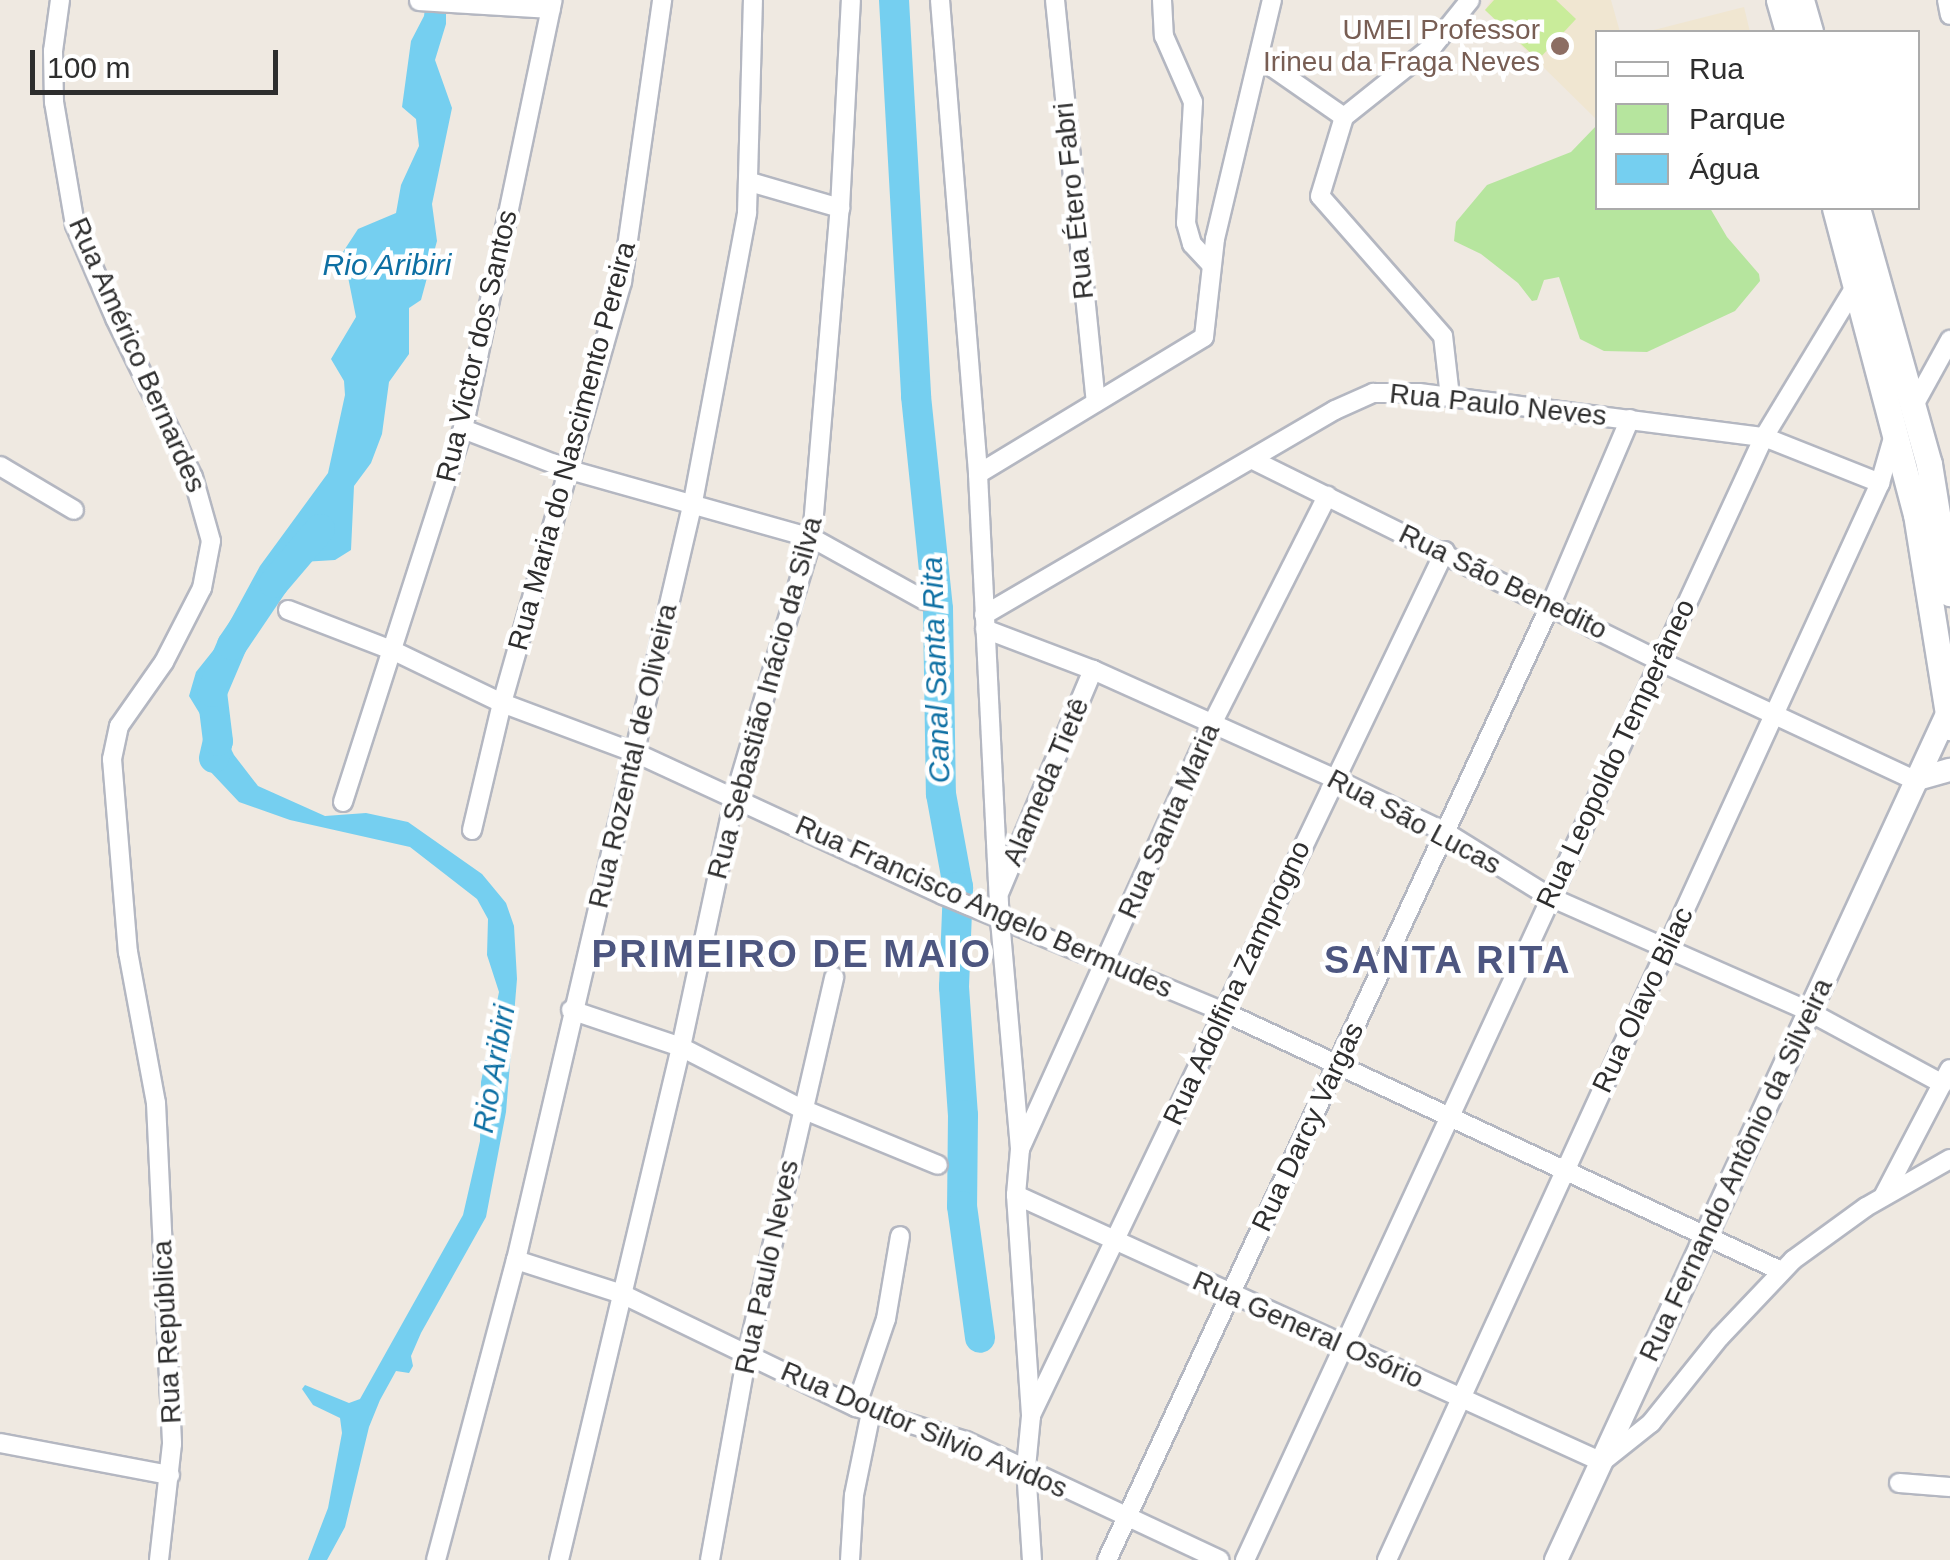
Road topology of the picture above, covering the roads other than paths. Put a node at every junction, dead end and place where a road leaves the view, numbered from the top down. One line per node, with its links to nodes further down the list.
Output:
1 (60, 0): 77 (street, Rua Américo Bernardes)
2 (662, 0): 36 (street, Rua Maria do Nascimento Pereira)
3 (753, 0): 20 (street, Rua Rozental de Oliveira)
4 (851, 0): 21 (street, Rua Sebastião Inácio da Silva)
5 (940, 0): 37 (street)
6 (1055, 0): 28 (street, Rua Étero Fabri)
7 (1162, 0): 24 (street)
8 (1272, 0): 18 (street)
9 (1470, 0): 19 (street)
10 (1779, 0): 16 (main road)
11 (1801, 0): 17 (main road)
12 (1947, 0): 15 (street)
13 (419, 2): 14 (street)
14 (552, 5): 31 (street, Rua Victor dos Santos)
15 (1950, 14)
16 (1787, 30)
17 (1809, 30)
18 (1260, 58): 19 (street); 24 (street)
19 (1344, 117): 27 (street)
20 (750, 182): 21 (street); 40 (street, Rua Rozental de Oliveira)
21 (840, 208): 43 (street, Rua Sebastião Inácio da Silva)
22 (1836, 210): 25 (main road)
23 (1858, 210): 29 (main road)
24 (1210, 263): 28 (street)
25 (1856, 284): 32 (street, Rua Leopoldo Temperâneo); 33 (main road)
26 (1950, 340): 29 (street)
27 (1450, 397): 30 (street, Rua Paulo Neves); 34 (street, Rua Paulo Neves)
28 (1096, 402): 37 (street)
29 (1913, 407): 42 (main road)
30 (1630, 419): 32 (street, Rua Paulo Neves); 47 (street, Rua Darcy Vargas)
31 (463, 429): 36 (street); 50 (street, Rua Victor dos Santos)
32 (1764, 437): 38 (street, Rua Paulo Neves); 51 (street, Rua Leopoldo Temperâneo)
33 (1893, 438): 38 (street, Rua Olavo Bilac); 55 (main road)
34 (1255, 461): 39 (street, Rua São Benedito); 49 (street, Rua Paulo Neves)
35 (0, 466): 41 (street)
36 (570, 470): 40 (street); 53 (street, Rua Maria do Nascimento Pereira)
37 (978, 474): 49 (street)
38 (1880, 483): 54 (street, Rua Olavo Bilac)
39 (1327, 496): 44 (street, Rua São Benedito); 56 (street, Rua Santa Maria)
40 (693, 502): 43 (street); 57 (street, Rua Rozental de Oliveira)
41 (74, 510)
42 (1945, 525): 45 (main road)
43 (812, 538): 46 (street); 61 (street, Rua Sebastião Inácio da Silva)
44 (1445, 551): 47 (street, Rua São Benedito); 59 (street, Rua Adolfina Zamprogno)
45 (1950, 593)
46 (924, 600)
47 (1551, 604): 51 (street, Rua São Benedito); 64 (street, Rua Darcy Vargas)
48 (288, 610): 50 (street, Rua Francisco Angelo Bermudes)
49 (984, 622): 52 (street, Rua São Lucas); 65 (street)
50 (394, 651): 53 (street, Rua Francisco Angelo Bermudes); 62 (street, Rua Victor dos Santos)
51 (1658, 660): 54 (street, Rua São Benedito); 66 (street, Rua Leopoldo Temperâneo)
52 (1093, 670): 56 (street, Rua São Lucas); 65 (street, Alameda Tietê)
53 (502, 704): 57 (street, Rua Francisco Angelo Bermudes); 63 (street, Rua Maria do Nascimento Pereira)
54 (1774, 715): 60 (street, Rua São Benedito); 68 (street, Rua Olavo Bilac)
55 (1949, 719): 60 (street, Rua Fernando Antônio da Silveira)
56 (1211, 726): 59 (street, Rua São Lucas); 69 (street, Rua Santa Maria)
57 (636, 753): 61 (street, Rua Francisco Angelo Bermudes); 71 (street, Rua Rozental de Oliveira)
58 (1950, 770): 60 (street)
59 (1335, 779): 64 (street, Rua São Lucas); 72 (street, Rua Adolfina Zamprogno)
60 (1914, 780): 73 (street, Rua Fernando Antônio da Silveira)
61 (735, 796): 67 (street, Rua Francisco Angelo Bermudes); 74 (street, Rua Sebastião Inácio da Silva)
62 (344, 802)
63 (472, 830)
64 (1445, 832): 66 (street, Rua São Lucas); 75 (street, Rua Darcy Vargas)
65 (999, 894): 67 (street)
66 (1550, 896): 68 (street, Rua São Lucas); 79 (street, Rua Leopoldo Temperâneo)
67 (1000, 920): 69 (street, Rua Francisco Angelo Bermudes); 80 (street)
68 (1665, 951): 73 (street, Rua São Lucas); 83 (street, Rua Olavo Bilac)
69 (1105, 962): 72 (street, Rua Francisco Angelo Bermudes); 80 (street, Rua Santa Maria)
70 (834, 976): 78 (street, Rua Paulo Neves)
71 (572, 1010): 74 (street); 89 (street, Rua Rozental de Oliveira)
72 (1222, 1011): 75 (street, Rua Francisco Angelo Bermudes); 88 (street, Rua Adolfina Zamprogno)
73 (1808, 1011): 76 (street, Rua São Lucas); 87 (street, Rua Fernando Antônio da Silveira)
74 (681, 1047): 78 (street); 91 (street, Rua Sebastião Inácio da Silva)
75 (1337, 1068): 79 (street, Rua Francisco Angelo Bermudes); 92 (street, Rua Darcy Vargas)
76 (1946, 1076): 85 (street)
77 (156, 1103): 101 (street, Rua República)
78 (800, 1108): 82 (street); 94 (street, Rua Paulo Neves)
79 (1450, 1118): 83 (street, Rua Francisco Angelo Bermudes); 93 (street, Rua Leopoldo Temperâneo)
80 (1020, 1149): 84 (street)
81 (1950, 1159): 85 (street)
82 (938, 1165)
83 (1564, 1171): 87 (street, Rua Francisco Angelo Bermudes); 95 (street, Rua Olavo Bilac)
84 (1016, 1195): 88 (street, Rua General Osório); 97 (street)
85 (1884, 1196): 90 (street)
86 (900, 1236): 96 (street)
87 (1706, 1239): 90 (street, Rua Francisco Angelo Bermudes); 99 (street, Rua Fernando Antônio da Silveira)
88 (1117, 1242): 92 (street, Rua General Osório); 97 (street, Rua Adolfina Zamprogno)
89 (516, 1260): 91 (street, Rua Doutor Silvio Avidos); 106 (street, Rua Rozental de Oliveira)
90 (1781, 1271): 99 (street)
91 (622, 1294): 94 (street, Rua Doutor Silvio Avidos); 107 (street, Rua Sebastião Inácio da Silva)
92 (1229, 1296): 93 (street, Rua General Osório); 104 (street, Rua Darcy Vargas)
93 (1343, 1344): 95 (street, Rua General Osório); 113 (street, Rua Leopoldo Temperâneo)
94 (747, 1355): 96 (street, Rua Doutor Silvio Avidos); 108 (street, Rua Paulo Neves)
95 (1462, 1399): 99 (street, Rua General Osório); 114 (street, Rua Olavo Bilac)
96 (864, 1410): 100 (street, Rua Doutor Silvio Avidos); 109 (street)
97 (1031, 1416): 100 (street)
98 (0, 1443): 101 (street)
99 (1602, 1462): 115 (street, Rua Fernando Antônio da Silveira)
100 (1026, 1468): 104 (street, Rua Doutor Silvio Avidos); 110 (street)
101 (170, 1475): 105 (street, Rua República)
102 (1898, 1483): 103 (street)
103 (1950, 1487)
104 (1127, 1517): 111 (street, Rua Darcy Vargas); 112 (street, Rua Doutor Silvio Avidos)
105 (159, 1560)
106 (436, 1560)
107 (559, 1560)
108 (710, 1560)
109 (850, 1560)
110 (1032, 1560)
111 (1107, 1560)
112 (1220, 1560)
113 (1245, 1560)
114 (1387, 1560)
115 (1556, 1560)

